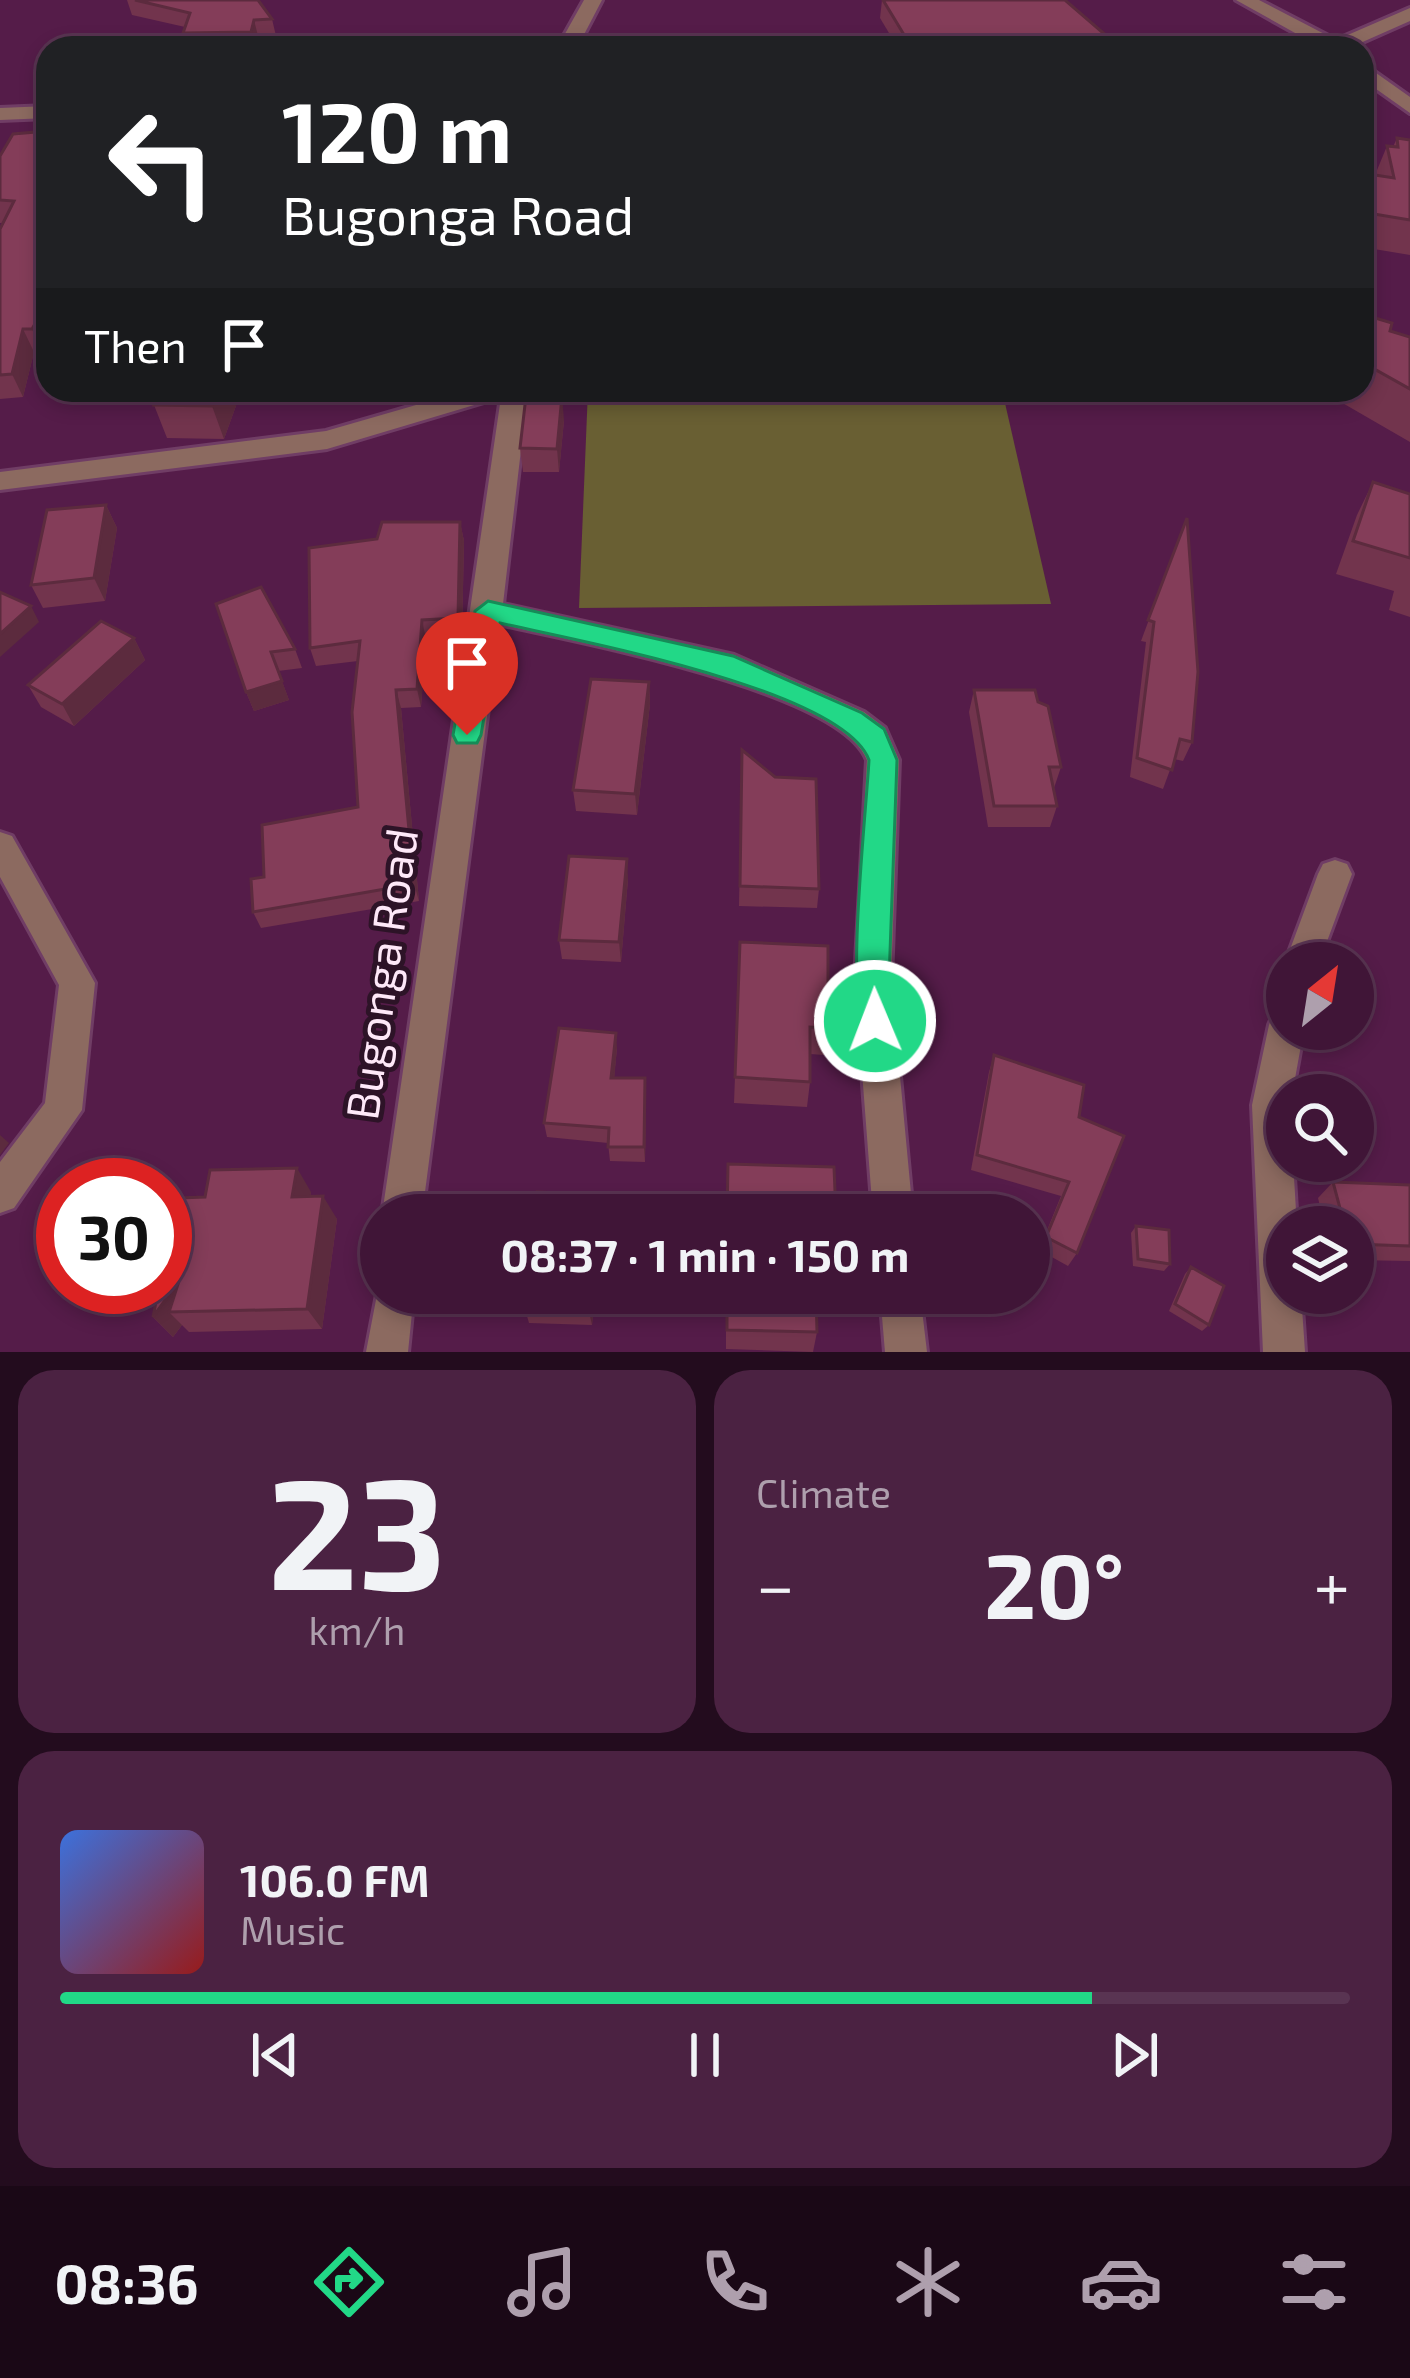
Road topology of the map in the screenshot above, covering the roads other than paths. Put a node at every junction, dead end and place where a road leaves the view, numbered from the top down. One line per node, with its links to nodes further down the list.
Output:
1 (593, 0): 4 (street)
2 (1245, 0): 5 (street)
3 (1410, 14): 6 (street)
4 (574, 36)
5 (1312, 36)
6 (1361, 36)
7 (1374, 78): 8 (street)
8 (1410, 107)
9 (36, 112): 10 (street)
10 (0, 114)
11 (456, 402): 13 (street)
12 (514, 402): 14 (street, Bugonga Road)
13 (0, 481)
14 (488, 611): 20 (street, Bugonga Road); 21 (street)
15 (0, 846): 19 (street)
16 (1335, 874): 17 (street)
17 (1309, 942)
18 (1282, 1050): 26 (street)
19 (0, 1194)
20 (405, 1194)
21 (891, 1194)
22 (392, 1314): 24 (street)
23 (902, 1314): 25 (street)
24 (387, 1352)
25 (906, 1352)
26 (1284, 1352)

